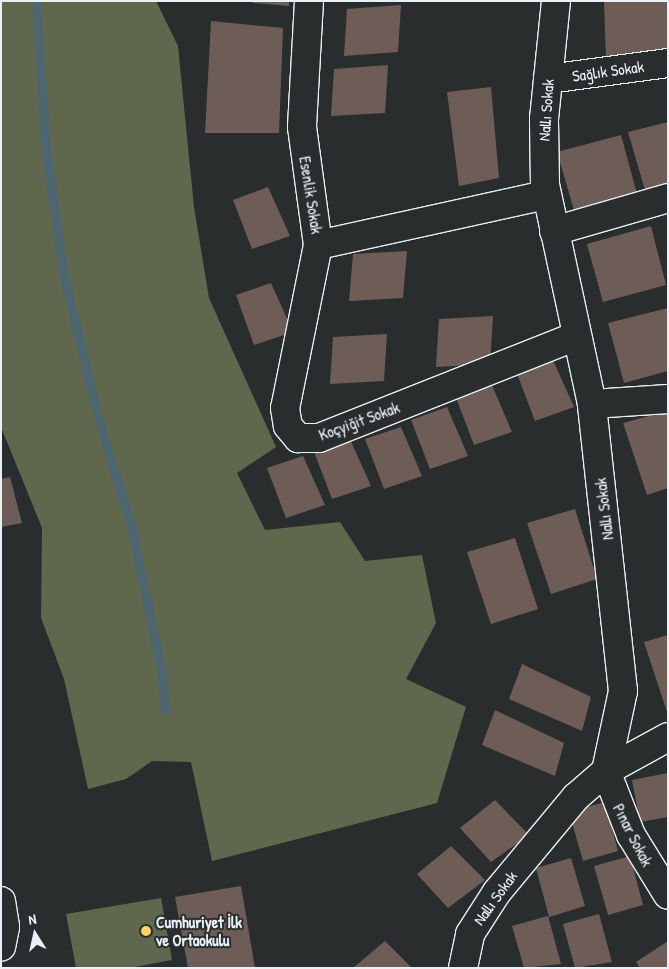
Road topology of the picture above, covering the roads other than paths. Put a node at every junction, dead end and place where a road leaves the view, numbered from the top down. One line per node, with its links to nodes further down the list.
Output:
1 (309, 1): 8 (street, Esenlik Sokak)
2 (556, 1): 4 (street, Nallı Sokak)
3 (668, 63): 4 (street, Sağlık Sokak)
4 (548, 79): 5 (street, Nallı Sokak)
5 (546, 195): 7 (street, Nallı Sokak); 8 (street, Esenlik Sokak)
6 (668, 198): 7 (street)
7 (554, 231): 9 (street, Nallı Sokak)
8 (318, 245): 9 (street, Koçyiğit Sokak)
9 (577, 336): 11 (street, Nallı Sokak)
10 (668, 399): 11 (street)
11 (592, 404): 13 (street, Nallı Sokak)
12 (668, 737): 13 (street)
13 (606, 772): 14 (street, Pınar Sokak); 17 (street, Nallı Sokak)
14 (668, 895)
15 (1, 901): 16 (street)
16 (1, 948)
17 (463, 968)

